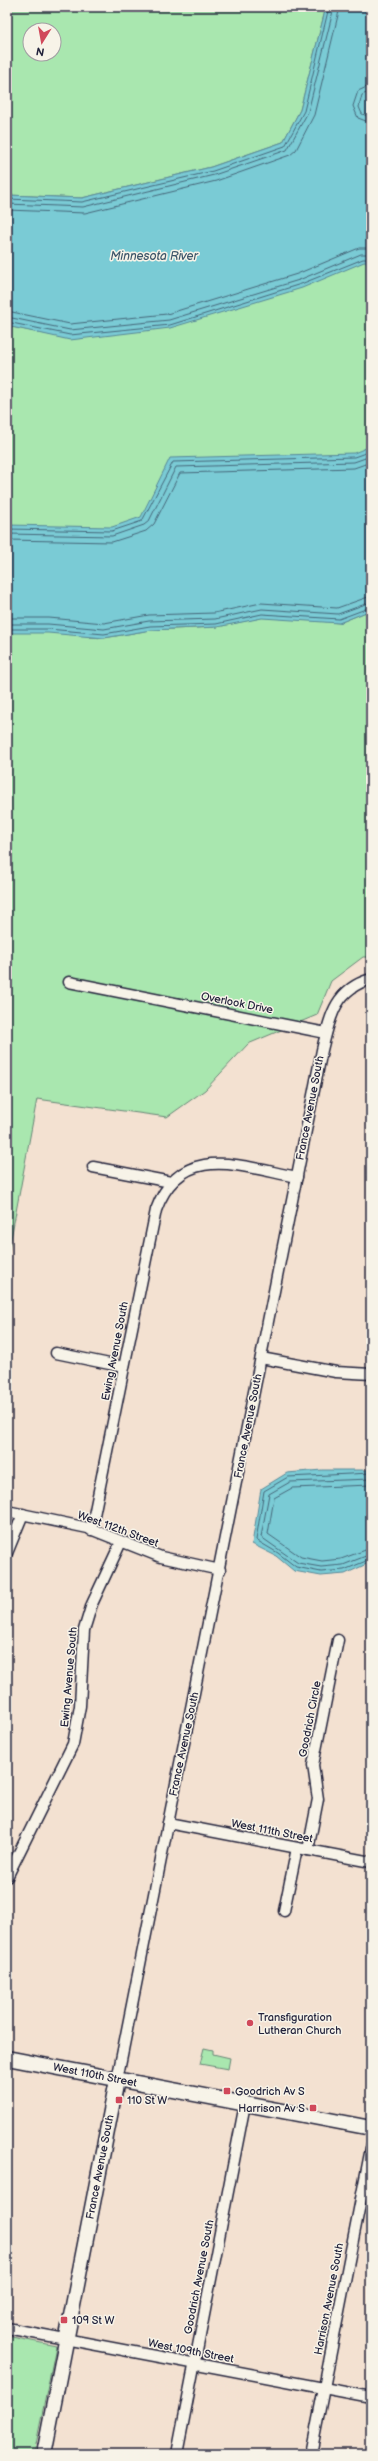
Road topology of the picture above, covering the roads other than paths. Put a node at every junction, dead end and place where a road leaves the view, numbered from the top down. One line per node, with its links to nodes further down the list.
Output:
1 (371, 978): 3 (street)
2 (69, 982): 3 (street, Overlook Drive)
3 (326, 1033): 5 (street, France Avenue South)
4 (93, 1167): 6 (street)
5 (296, 1177): 6 (street); 8 (street, France Avenue South)
6 (171, 1182): 9 (street, Ewing Avenue South)
7 (56, 1353): 9 (street)
8 (261, 1358): 10 (street); 16 (street, France Avenue South)
9 (124, 1367): 13 (street, Ewing Avenue South)
10 (371, 1374)
11 (7, 1511): 12 (street, West 112th Street)
12 (23, 1514): 13 (street, West 112th Street); 15 (street)
13 (91, 1530): 14 (street, West 112th Street)
14 (121, 1542): 16 (street, West 112th Street); 22 (street, Ewing Avenue South)
15 (7, 1553)
16 (220, 1570): 18 (street, France Avenue South)
17 (338, 1640): 20 (street, Goodrich Circle)
18 (168, 1823): 19 (street, West 111th Street); 25 (street, France Avenue South)
19 (297, 1848): 20 (street, West 111th Street); 23 (street)
20 (308, 1850): 21 (street, West 111th Street)
21 (371, 1862)
22 (7, 1877)
23 (284, 1911)
24 (7, 2058): 25 (street, West 110th Street)
25 (117, 2080): 26 (street, West 110th Street); 30 (street, France Avenue South)
26 (245, 2104): 27 (street, West 110th Street); 31 (street, Goodrich Avenue South)
27 (371, 2128)
28 (371, 2148): 32 (street, Harrison Avenue South)
29 (7, 2328): 30 (street, West 109th Street)
30 (66, 2340): 31 (street, West 109th Street); 34 (street, France Avenue South)
31 (195, 2364): 32 (street, West 109th Street); 35 (street, Goodrich Avenue South)
32 (324, 2388): 33 (street, West 109th Street); 36 (street, Harrison Avenue South)
33 (371, 2397)
34 (44, 2454)
35 (177, 2454)
36 (312, 2454)

